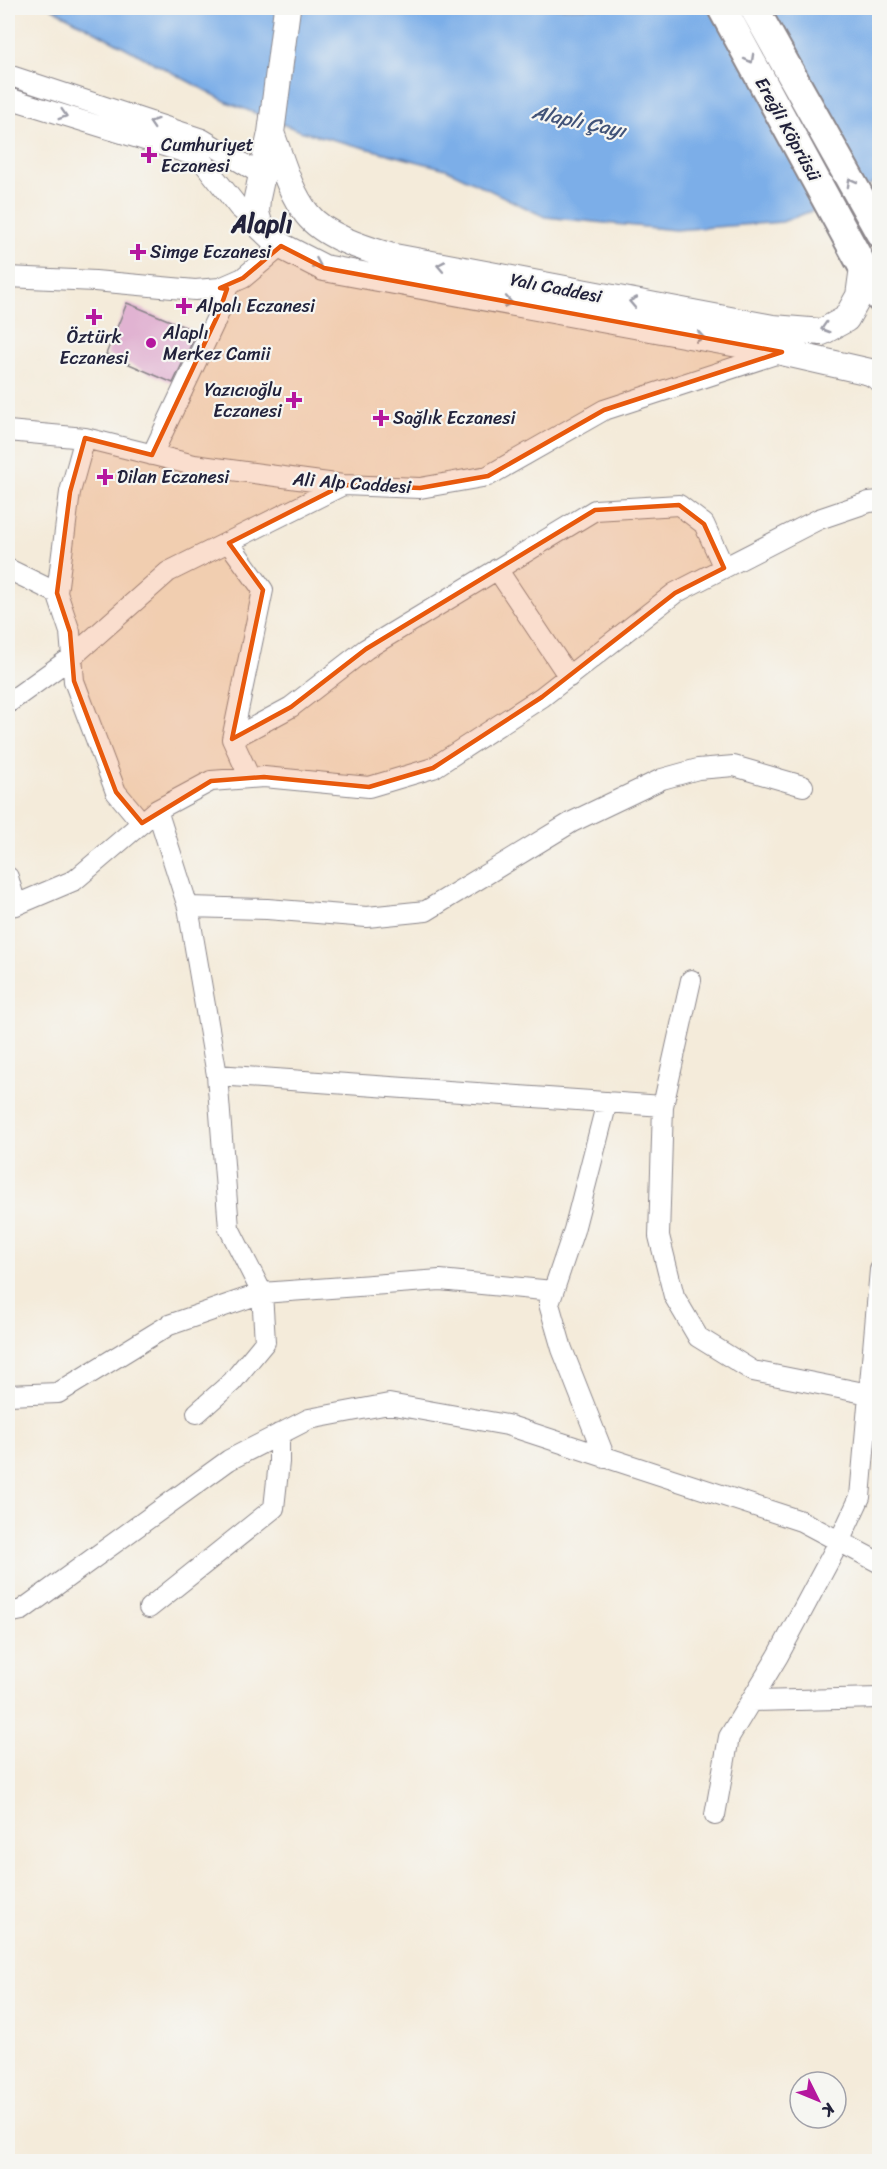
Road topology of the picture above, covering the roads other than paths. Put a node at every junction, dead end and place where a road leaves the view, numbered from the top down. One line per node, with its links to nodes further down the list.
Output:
1 (287, 8): 6 (main road)
2 (722, 8): 12 (highway, Ereğli Köprüsü, one-way to 12)
3 (754, 8): 10 (highway, Ereğli Köprüsü, one-way to 3)
4 (8, 75): 7 (street, one-way to 4)
5 (8, 98): 9 (street, one-way to 9)
6 (271, 133): 7 (main road); 8 (main road)
7 (262, 175): 8 (main road, Yalı Caddesi); 9 (main road)
8 (301, 205): 11 (main road); 12 (main road, Yalı Caddesi, one-way to 8)
9 (260, 226): 11 (main road, Yalı Caddesi)
10 (879, 233)
11 (281, 246): 14 (street); 16 (main road, Yalı Caddesi, one-way to 16)
12 (858, 259): 15 (highway, Ereğli Köprüsü)
13 (8, 277): 14 (street)
14 (220, 288): 20 (street)
15 (879, 298)
16 (782, 352): 17 (main road, Yalı Caddesi); 21 (street, Ali Alp Caddesi)
17 (879, 378)
18 (8, 431): 19 (street, Ali Alp Caddesi)
19 (85, 438): 20 (street, Ali Alp Caddesi); 27 (street)
20 (152, 455): 21 (street, Ali Alp Caddesi)
21 (343, 485): 23 (street)
22 (879, 501): 24 (street)
23 (229, 543): 28 (street); 31 (street)
24 (724, 568): 26 (street); 29 (street)
25 (8, 569): 27 (street)
26 (497, 569): 29 (street); 31 (street)
27 (57, 593): 28 (street)
28 (72, 657): 30 (street); 35 (street)
29 (568, 677): 32 (street)
30 (8, 703)
31 (232, 740): 32 (street)
32 (250, 778): 34 (street)
33 (803, 786): 38 (street)
34 (157, 810): 35 (street); 38 (street)
35 (142, 823): 37 (street)
36 (8, 876): 37 (street)
37 (12, 906)
38 (188, 907): 40 (street)
39 (691, 980): 42 (street)
40 (217, 1075): 41 (street); 45 (street)
41 (607, 1102): 42 (street); 44 (street)
42 (663, 1107): 46 (street)
43 (879, 1270): 46 (street)
44 (553, 1291): 45 (street); 51 (street)
45 (262, 1293): 47 (street); 48 (street)
46 (869, 1394): 49 (street)
47 (8, 1395)
48 (197, 1413)
49 (873, 1427): 52 (street)
50 (279, 1434): 51 (street); 54 (street); 55 (street)
51 (605, 1458): 52 (street)
52 (838, 1542): 53 (street); 57 (street)
53 (879, 1563)
54 (149, 1608)
55 (8, 1613)
56 (879, 1698): 57 (street)
57 (751, 1701): 58 (street)
58 (715, 1815)

